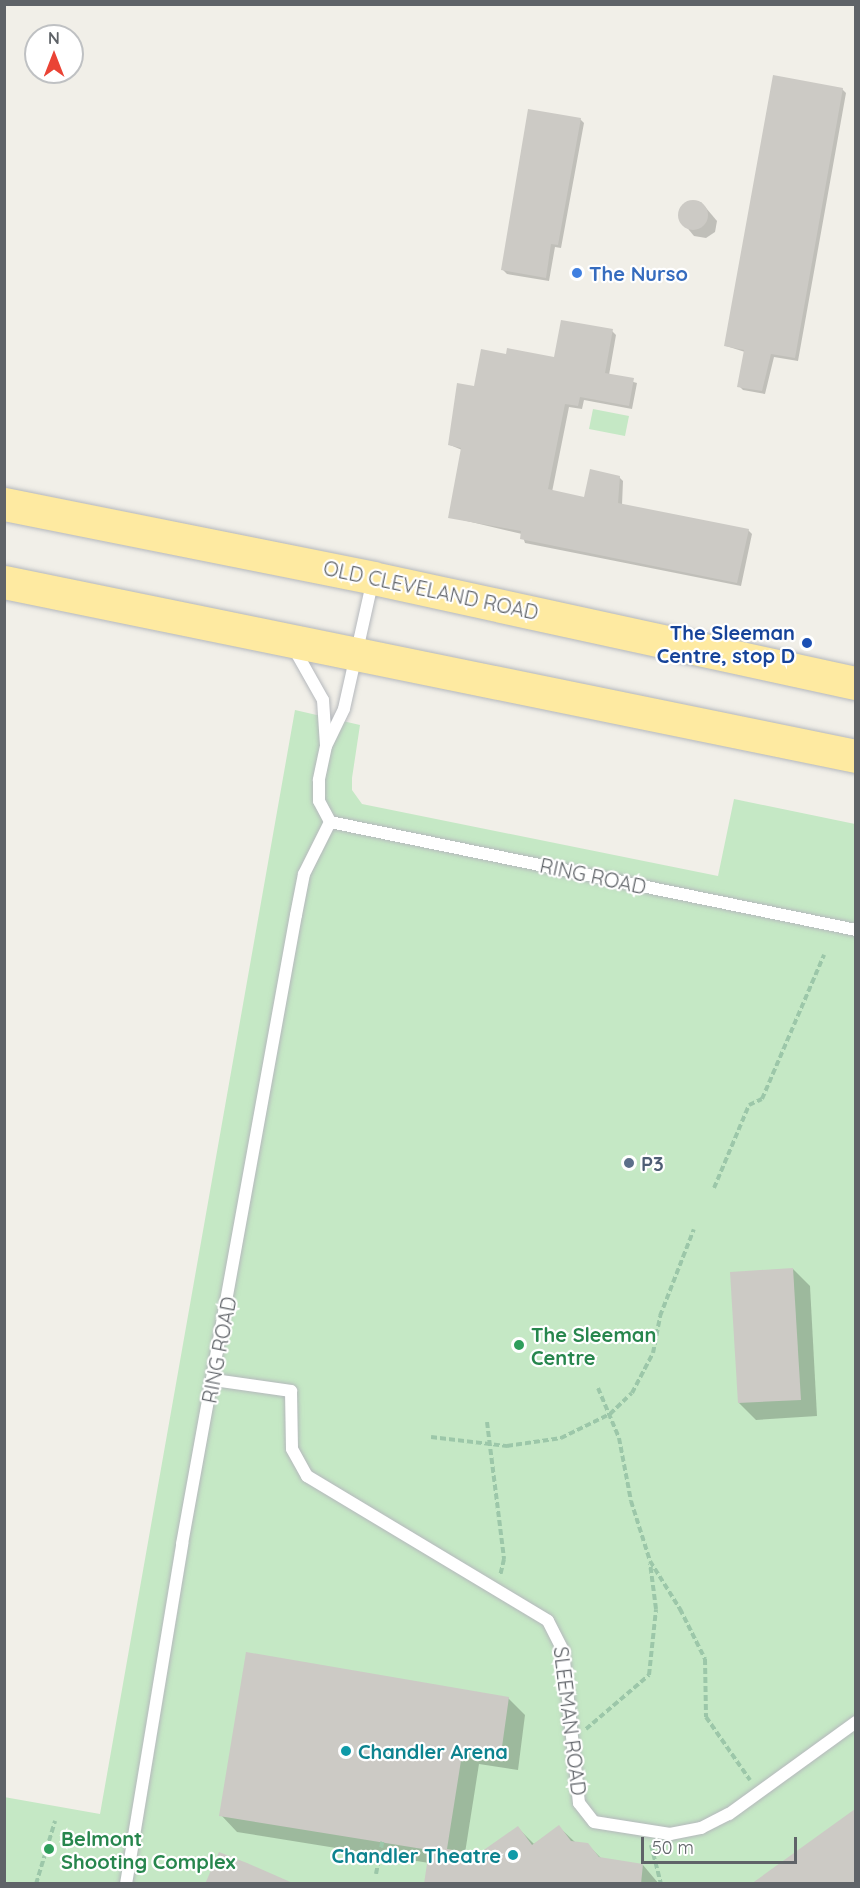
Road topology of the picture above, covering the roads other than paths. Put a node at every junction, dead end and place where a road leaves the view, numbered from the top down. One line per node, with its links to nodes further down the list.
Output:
1 (4, 504): 2 (highway, OLD CLEVELAND ROAD)
2 (374, 578): 5 (lane); 6 (highway, OLD CLEVELAND ROAD)
3 (4, 582): 4 (highway)
4 (289, 640): 5 (highway); 7 (lane)
5 (356, 654): 7 (lane); 8 (highway)
6 (855, 683)
7 (326, 746): 9 (lane)
8 (855, 756)
9 (330, 822): 10 (lane, RING ROAD); 11 (lane, RING ROAD)
10 (855, 930)
11 (214, 1380): 12 (lane, SLEEMAN ROAD); 13 (lane, RING ROAD)
12 (855, 1722)
13 (126, 1884)

